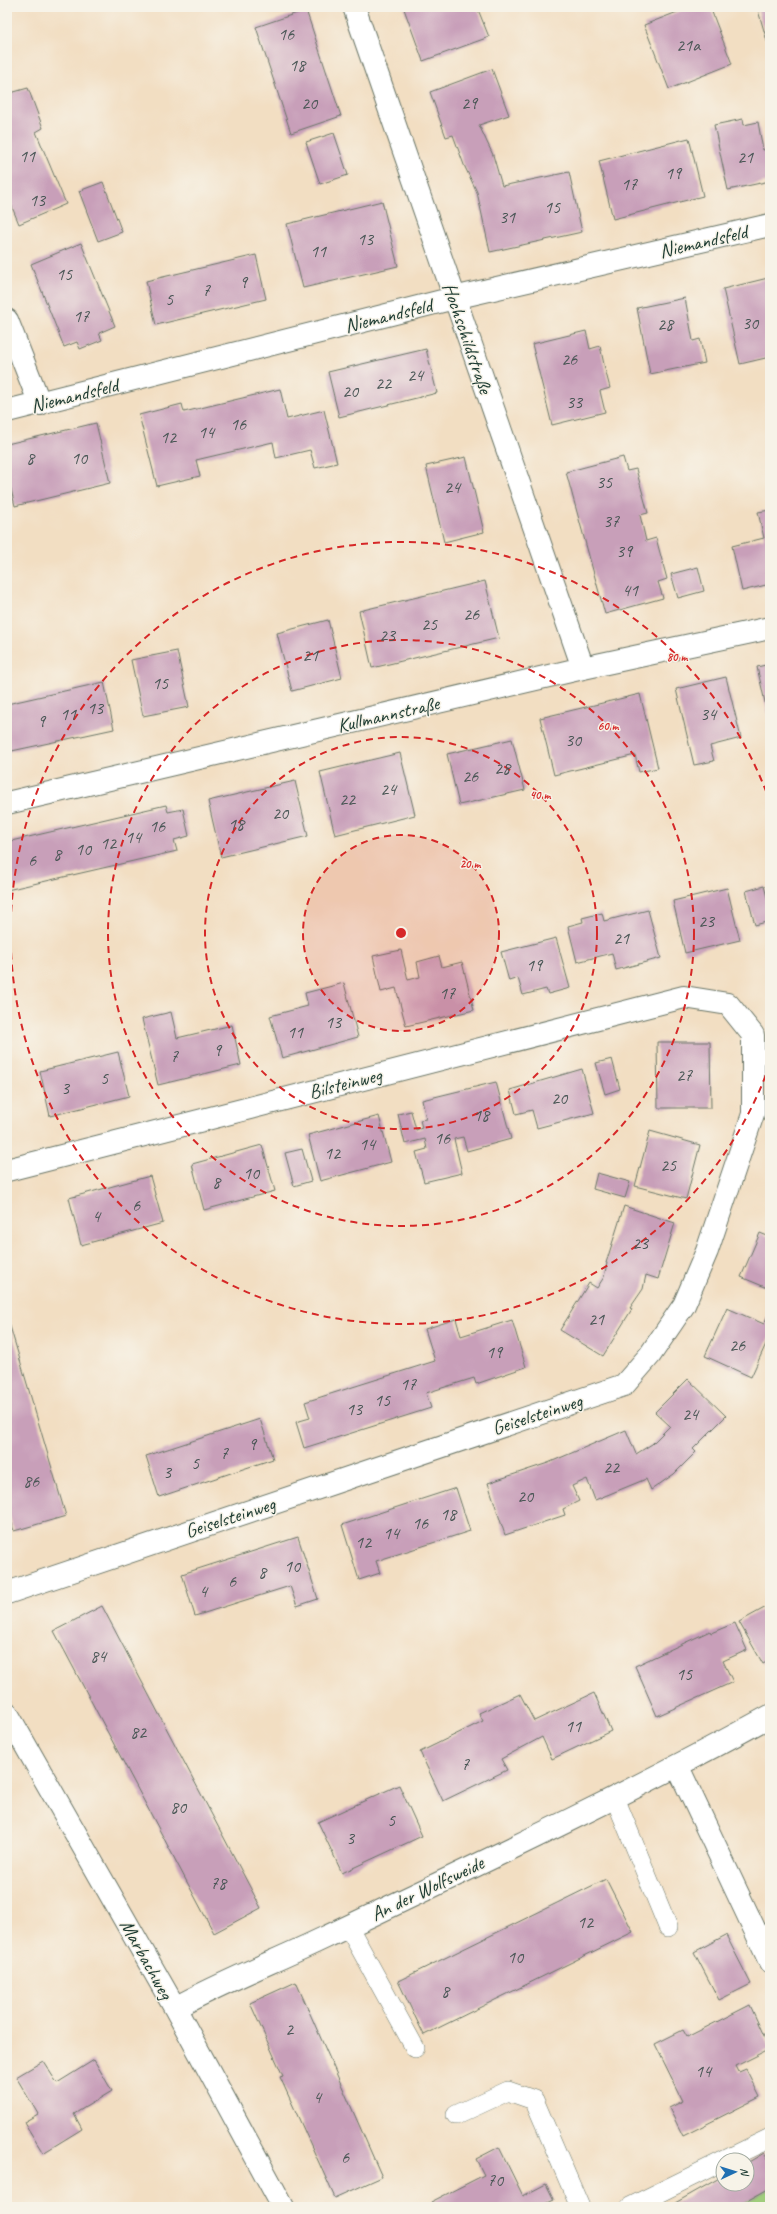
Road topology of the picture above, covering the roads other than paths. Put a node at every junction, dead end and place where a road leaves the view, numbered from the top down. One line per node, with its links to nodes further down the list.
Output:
1 (354, 7): 3 (street, Hochschildstraße)
2 (770, 225): 3 (street, Niemandsfeld)
3 (454, 298): 5 (street, Niemandsfeld); 8 (street, Hochschildstraße)
4 (7, 320): 5 (street)
5 (40, 404): 6 (street, Niemandsfeld)
6 (7, 410)
7 (770, 628): 8 (street, Kullmannstraße)
8 (583, 668): 9 (street, Kullmannstraße)
9 (7, 803)
10 (684, 997): 11 (street, Bilsteinweg); 12 (street, Geiselsteinweg)
11 (7, 1170)
12 (7, 1593)
13 (7, 1713): 20 (street, Marbachweg)
14 (770, 1716): 15 (street, An der Wolfsweide)
15 (678, 1767): 16 (street, An der Wolfsweide); 19 (street)
16 (615, 1798): 17 (street, An der Wolfsweide); 18 (lane)
17 (348, 1926): 20 (street, An der Wolfsweide); 21 (lane)
18 (668, 1927)
19 (770, 1962)
20 (175, 2008): 26 (street, Marbachweg)
21 (415, 2048)
22 (456, 2115): 27 (lane)
23 (770, 2138): 24 (lane)
24 (742, 2152)
25 (715, 2165): 28 (lane)
26 (283, 2207)
27 (580, 2207)
28 (630, 2207)

